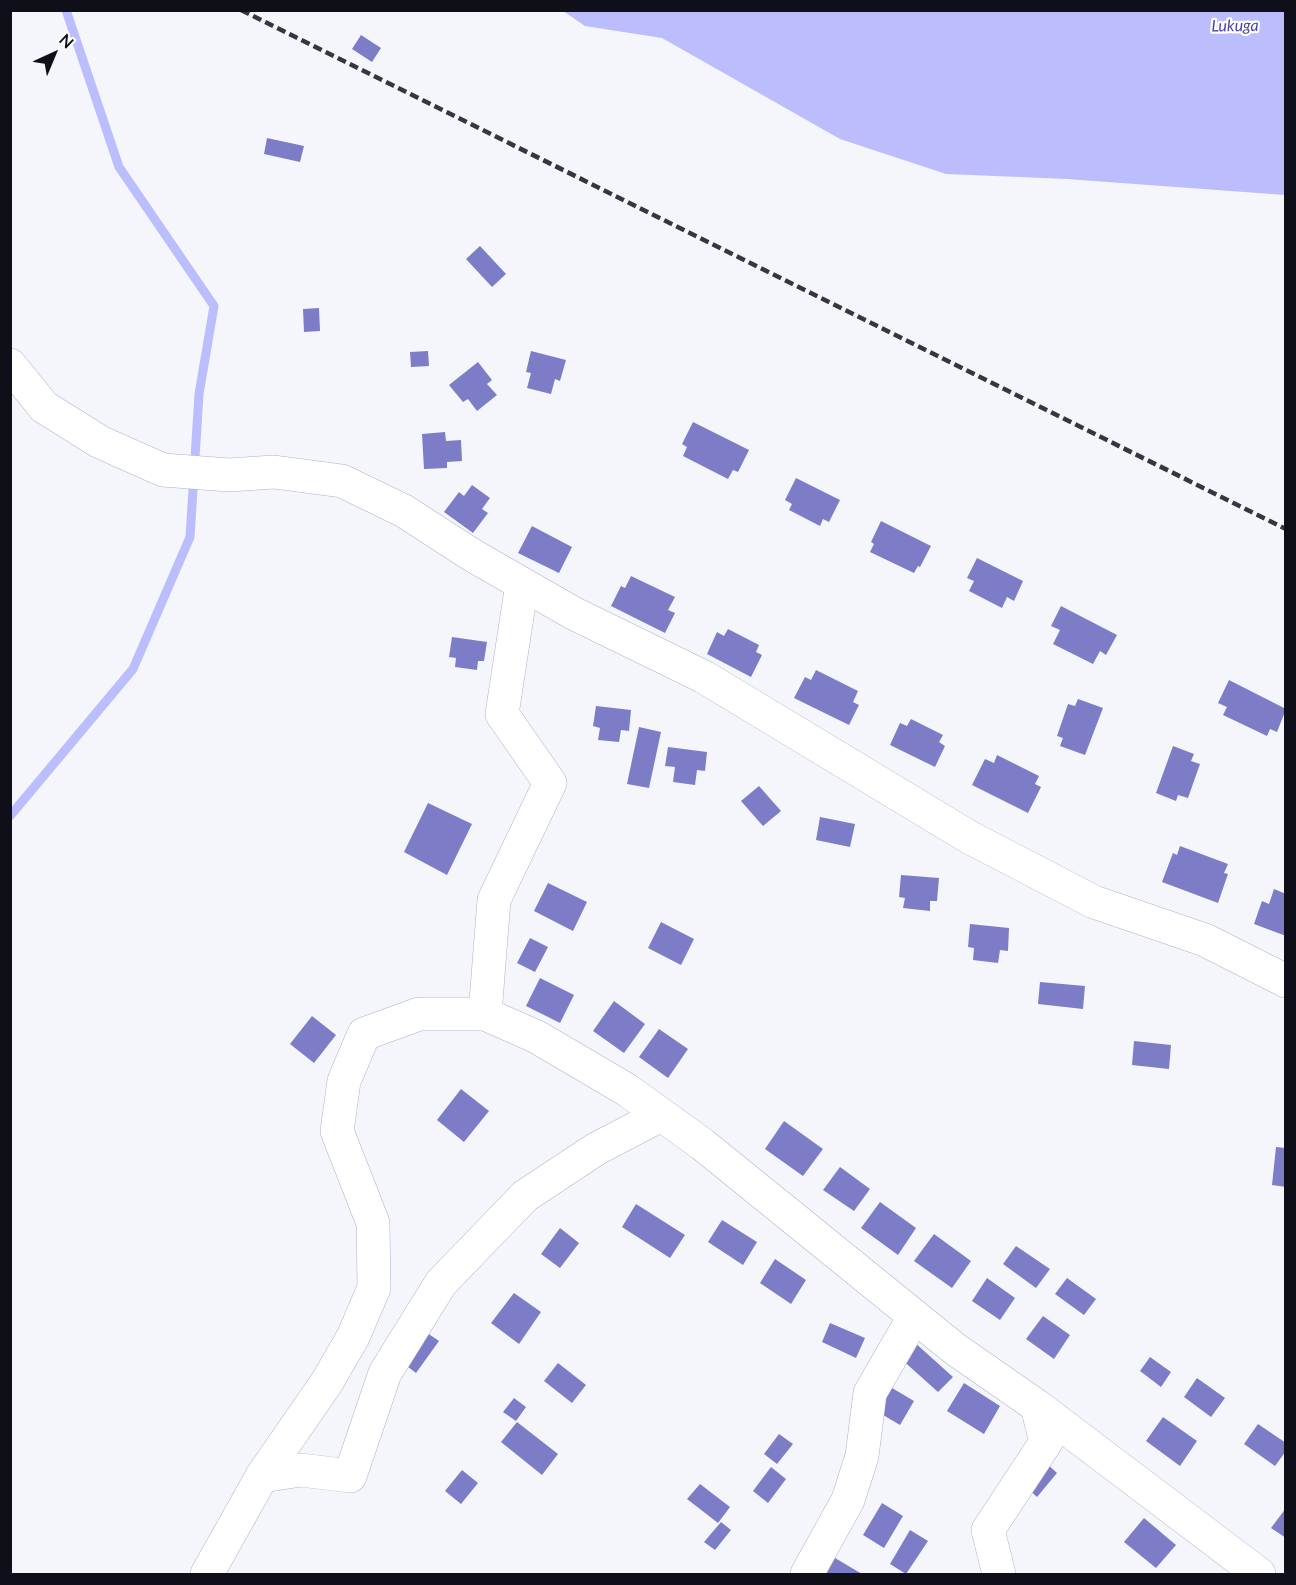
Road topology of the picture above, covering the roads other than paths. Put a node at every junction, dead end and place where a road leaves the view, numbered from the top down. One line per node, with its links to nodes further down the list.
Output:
1 (10, 365): 2 (street)
2 (522, 584): 3 (street); 4 (street)
3 (1286, 981)
4 (485, 1014): 5 (street); 8 (street)
5 (661, 1115): 6 (street); 8 (street)
6 (914, 1317): 7 (street); 10 (street)
7 (1037, 1406): 11 (street); 12 (street)
8 (262, 1476): 9 (street)
9 (207, 1575)
10 (807, 1575)
11 (999, 1575)
12 (1259, 1575)

